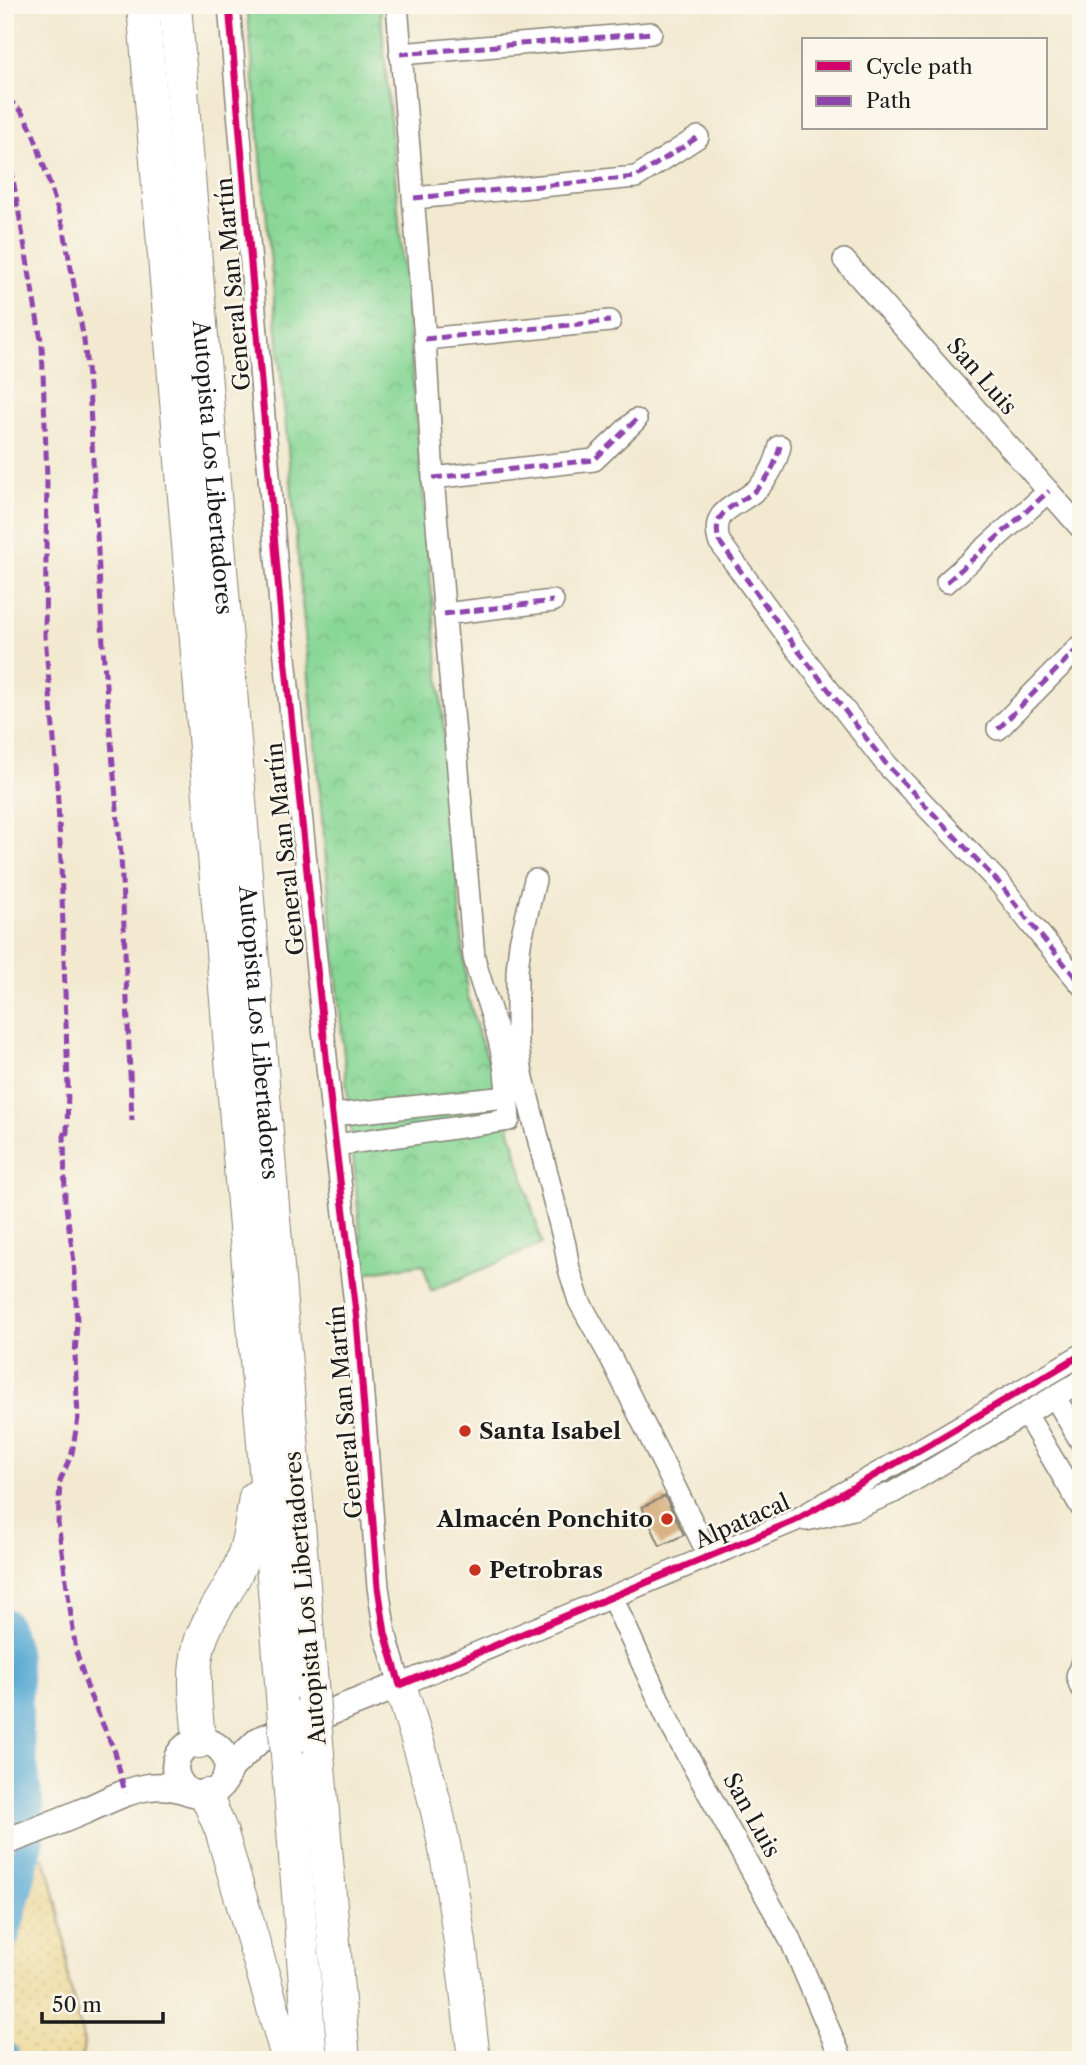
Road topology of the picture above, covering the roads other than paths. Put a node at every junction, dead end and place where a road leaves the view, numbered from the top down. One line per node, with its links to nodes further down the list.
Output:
1 (143, 5): 32 (highway, Autopista Los Libertadores)
2 (175, 5): 49 (highway, Autopista Los Libertadores, bridge)
3 (229, 5): 25 (street, General San Martín)
4 (397, 5): 6 (street)
5 (651, 33): 6 (street)
6 (400, 54): 8 (street)
7 (698, 137): 8 (street)
8 (414, 198): 11 (street)
9 (844, 260): 15 (street, San Luis)
10 (610, 321): 11 (street)
11 (425, 339): 14 (street)
12 (636, 420): 14 (street)
13 (780, 446): 23 (street)
14 (433, 478): 19 (street)
15 (1048, 491): 16 (street, San Luis); 17 (street)
16 (1081, 528)
17 (947, 582)
18 (553, 601): 19 (street)
19 (444, 614): 24 (street)
20 (1081, 645): 21 (street)
21 (998, 729)
22 (535, 880): 37 (street)
23 (1081, 984)
24 (507, 1097): 25 (street); 26 (street)
25 (332, 1115): 26 (street, General San Martín)
26 (336, 1145): 40 (street, General San Martín)
27 (1081, 1355): 33 (street, Alpatacal)
28 (1081, 1381): 29 (street, Alpatacal)
29 (1055, 1397): 30 (street, Alpatacal); 31 (street)
30 (1026, 1414): 34 (street, Alpatacal); 35 (street)
31 (1081, 1442)
32 (263, 1443): 42 (highway); 43 (highway, Autopista Los Libertadores, bridge)
33 (881, 1472): 34 (street); 36 (street, Alpatacal)
34 (894, 1492): 36 (street, Alpatacal)
35 (1081, 1507)
36 (794, 1521): 37 (street, Alpatacal)
37 (709, 1556): 38 (street, Alpatacal)
38 (612, 1597): 40 (street, Alpatacal); 51 (street, San Luis)
39 (1081, 1664): 41 (street)
40 (400, 1685): 43 (main road, Alpatacal); 50 (highway)
41 (1081, 1688)
42 (194, 1745): 43 (main road, Alpatacal); 44 (main road); 44 (main road); 45 (main road)
43 (273, 1747): 44 (main road, Alpatacal); 48 (highway, Autopista Los Libertadores)
44 (207, 1789): 45 (main road); 47 (highway)
45 (134, 1790): 46 (main road)
46 (5, 1843)
47 (288, 2060)
48 (311, 2060)
49 (344, 2060)
50 (474, 2060)
51 (842, 2060)

